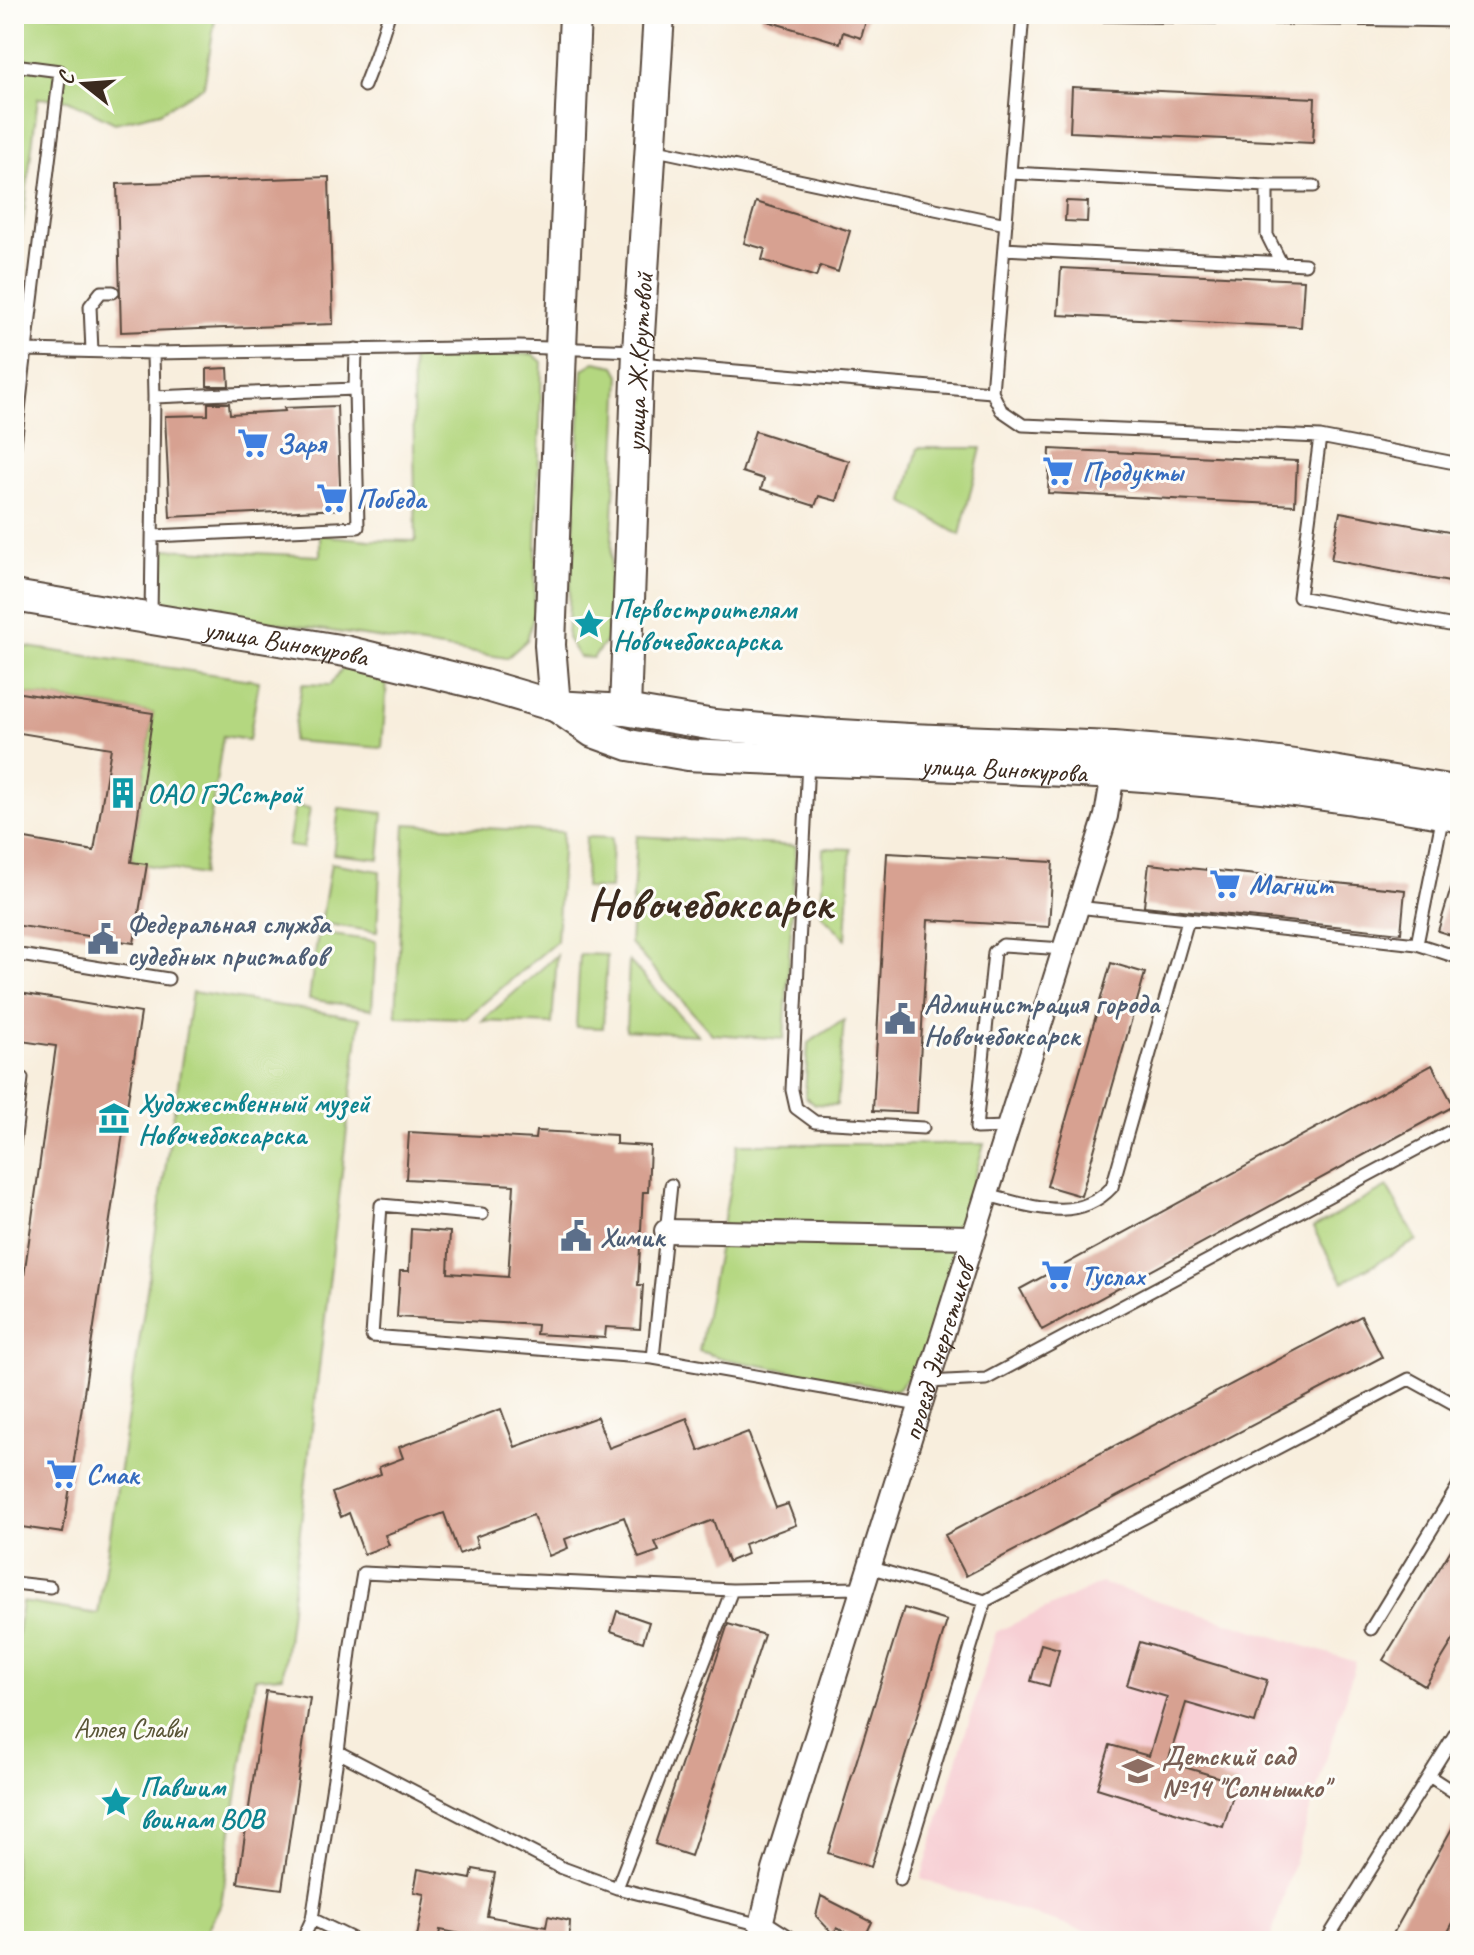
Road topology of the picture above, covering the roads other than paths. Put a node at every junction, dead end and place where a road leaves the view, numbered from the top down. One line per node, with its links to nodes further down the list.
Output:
1 (389, 14): 7 (lane)
2 (575, 14): 18 (main road)
3 (659, 14): 8 (main road, улица Ж.Крутовой)
4 (1022, 14): 5 (lane); 9 (lane)
5 (1460, 21)
6 (14, 65): 20 (lane)
7 (364, 86)
8 (652, 149): 12 (lane); 23 (main road, улица Ж.Крутовой)
9 (1011, 173): 10 (lane); 12 (lane)
10 (1267, 186): 11 (lane); 14 (lane)
11 (1314, 186)
12 (1006, 224): 13 (lane)
13 (1004, 249): 14 (lane); 25 (lane)
14 (1281, 263): 15 (lane)
15 (1305, 264)
16 (113, 292): 21 (lane)
17 (14, 336): 20 (lane)
18 (561, 348): 19 (lane); 23 (lane); 35 (main road)
19 (356, 349): 22 (lane); 24 (lane)
20 (26, 350): 21 (lane); 28 (lane)
21 (92, 351): 22 (lane)
22 (153, 353): 26 (lane)
23 (638, 357): 25 (lane); 36 (main road, улица Ж.Крутовой)
24 (355, 389): 26 (lane); 31 (lane)
25 (992, 392): 27 (lane)
26 (154, 397): 31 (lane)
27 (1320, 437): 30 (lane); 34 (lane)
28 (14, 446): 29 (lane)
29 (14, 453)
30 (1460, 464)
31 (153, 536): 33 (lane)
32 (14, 596): 33 (main road, улица Винокурова)
33 (151, 618): 35 (main road, улица Винокурова)
34 (1460, 627)
35 (555, 706): 36 (main road, улица Винокурова); 38 (main road, улица Винокурова)
36 (625, 710): 37 (main road, улица Винокурова)
37 (1114, 760): 38 (main road, улица Винокурова); 39 (main road, улица Винокурова); 40 (street, проезд Энергетиков)
38 (808, 761): 50 (lane)
39 (1453, 803): 42 (lane)
40 (1077, 907): 41 (lane); 43 (street, проезд Энергетиков)
41 (1188, 920): 42 (lane); 53 (lane)
42 (1417, 944): 45 (lane)
43 (1064, 949): 49 (street, проезд Энергетиков); 49 (lane)
44 (14, 954): 46 (lane)
45 (1460, 958)
46 (168, 979)
47 (14, 1077): 51 (lane)
48 (1460, 1126): 58 (lane)
49 (1007, 1127): 53 (street, проезд Энергетиков)
50 (923, 1128)
51 (14, 1145)
52 (671, 1185): 55 (lane)
53 (986, 1195): 56 (street, проезд Энергетиков)
54 (482, 1214): 57 (lane)
55 (666, 1231): 56 (street); 57 (lane)
56 (973, 1237): 58 (street, проезд Энергетиков)
57 (653, 1358): 59 (lane)
58 (927, 1382): 59 (street, проезд Энергетиков)
59 (919, 1405): 62 (street, проезд Энергетиков)
60 (1460, 1407): 66 (lane)
61 (1460, 1483): 67 (lane)
62 (865, 1578): 65 (lane); 66 (lane); 75 (street, проезд Энергетиков)
63 (14, 1583): 64 (lane)
64 (50, 1587)
65 (732, 1590): 69 (lane); 73 (lane)
66 (985, 1601): 72 (lane)
67 (1371, 1629)
68 (1460, 1726): 70 (lane)
69 (338, 1752): 73 (lane); 74 (lane)
70 (1429, 1776): 71 (lane); 79 (lane)
71 (1460, 1796)
72 (900, 1880)
73 (617, 1888): 75 (lane)
74 (312, 1919): 76 (lane); 77 (lane)
75 (757, 1933): 78 (street)
76 (302, 1941)
77 (357, 1941)
78 (786, 1941)
79 (1326, 1941)

